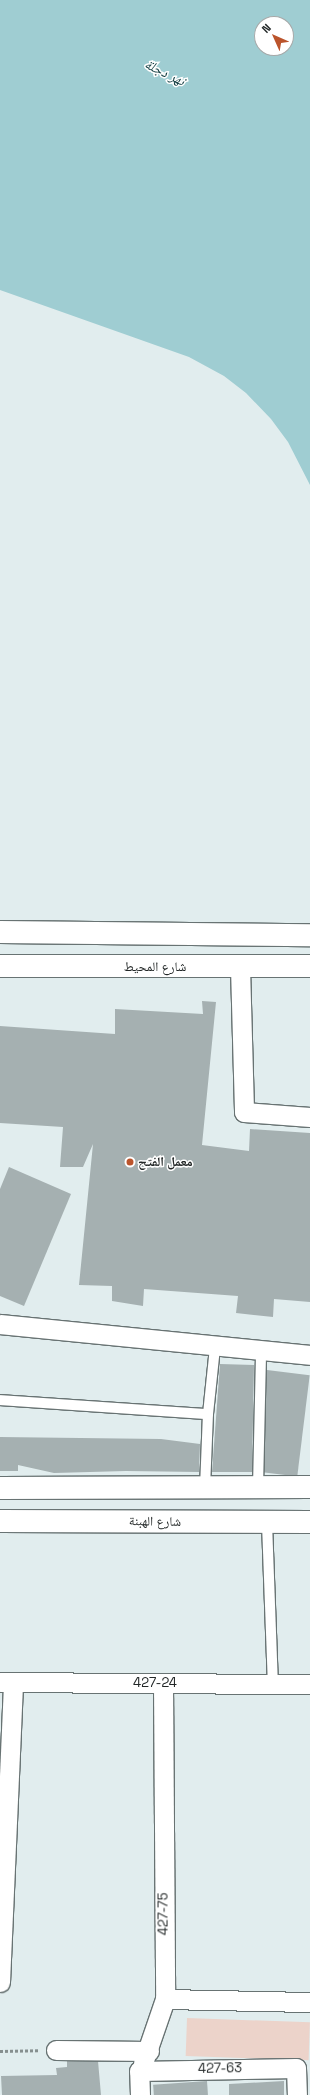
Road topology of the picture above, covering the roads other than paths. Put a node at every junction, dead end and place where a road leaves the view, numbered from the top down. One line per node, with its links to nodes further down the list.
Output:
1 (0, 932): 2 (street)
2 (310, 935)
3 (0, 966): 5 (street, شارع المحيط)
4 (310, 966): 5 (street, شارع المحيط)
5 (240, 967): 6 (street)
6 (310, 1117)
7 (0, 1324): 8 (street)
8 (215, 1347): 9 (street); 12 (lane)
9 (261, 1351): 10 (street); 13 (lane)
10 (310, 1355)
11 (0, 1400): 12 (lane)
12 (208, 1414): 16 (lane)
13 (258, 1487): 14 (street); 16 (street)
14 (310, 1487)
15 (0, 1488): 16 (street)
16 (205, 1488)
17 (0, 1520): 19 (street, شارع الهبنة)
18 (310, 1522): 19 (street, شارع الهبنة)
19 (267, 1523): 22 (lane)
20 (6, 1682): 21 (street, 427-24); 24 (street)
21 (164, 1683): 22 (street, 427-24); 25 (street, 427-75)
22 (273, 1683): 23 (street, 427-24)
23 (310, 1684)
24 (0, 1982)
25 (165, 1999): 26 (street); 28 (street, 427-75)
26 (310, 2002)
27 (56, 2050): 28 (street)
28 (149, 2051): 29 (street, 427-75)
29 (139, 2071): 30 (street); 31 (street, 427-63)
30 (140, 2095)
31 (297, 2095)

